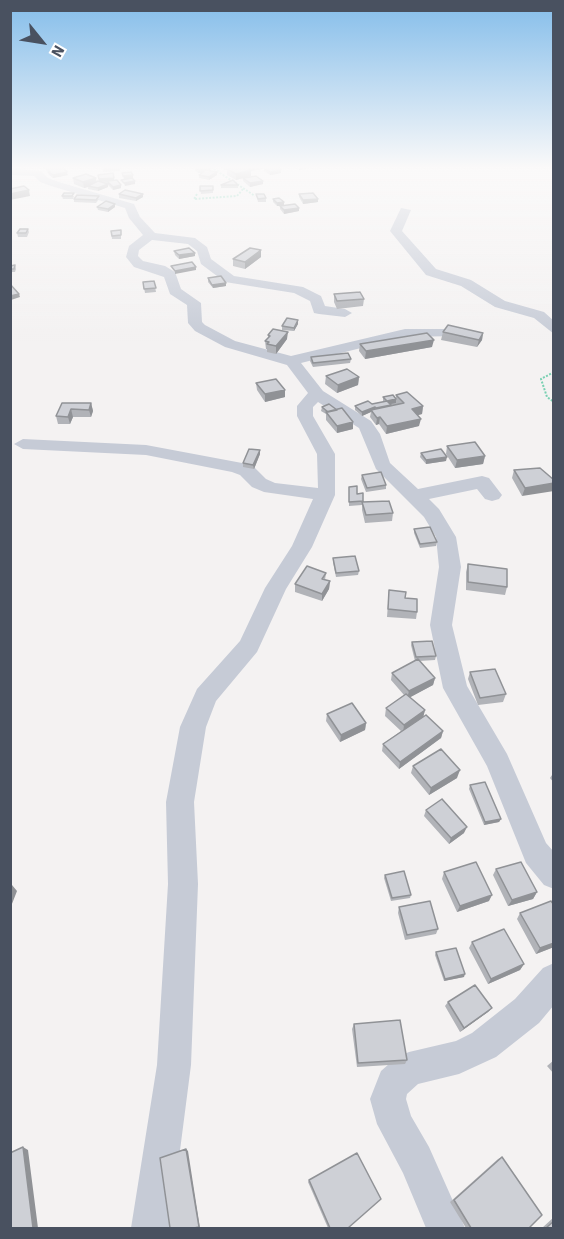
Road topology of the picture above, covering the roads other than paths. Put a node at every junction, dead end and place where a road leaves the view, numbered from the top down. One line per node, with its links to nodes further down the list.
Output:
1 (142, 225): 3 (street)
2 (399, 225): 5 (street)
3 (150, 236): 4 (street); 7 (street)
4 (345, 313)
5 (554, 330)
6 (457, 332): 7 (street)
7 (290, 361): 8 (street)
8 (317, 394): 10 (street); 12 (street)
9 (23, 444): 10 (street)
10 (325, 495): 15 (street)
11 (492, 495): 12 (street)
12 (415, 496): 13 (street)
13 (554, 875)
14 (554, 979): 16 (street)
15 (151, 1228)
16 (445, 1228)

